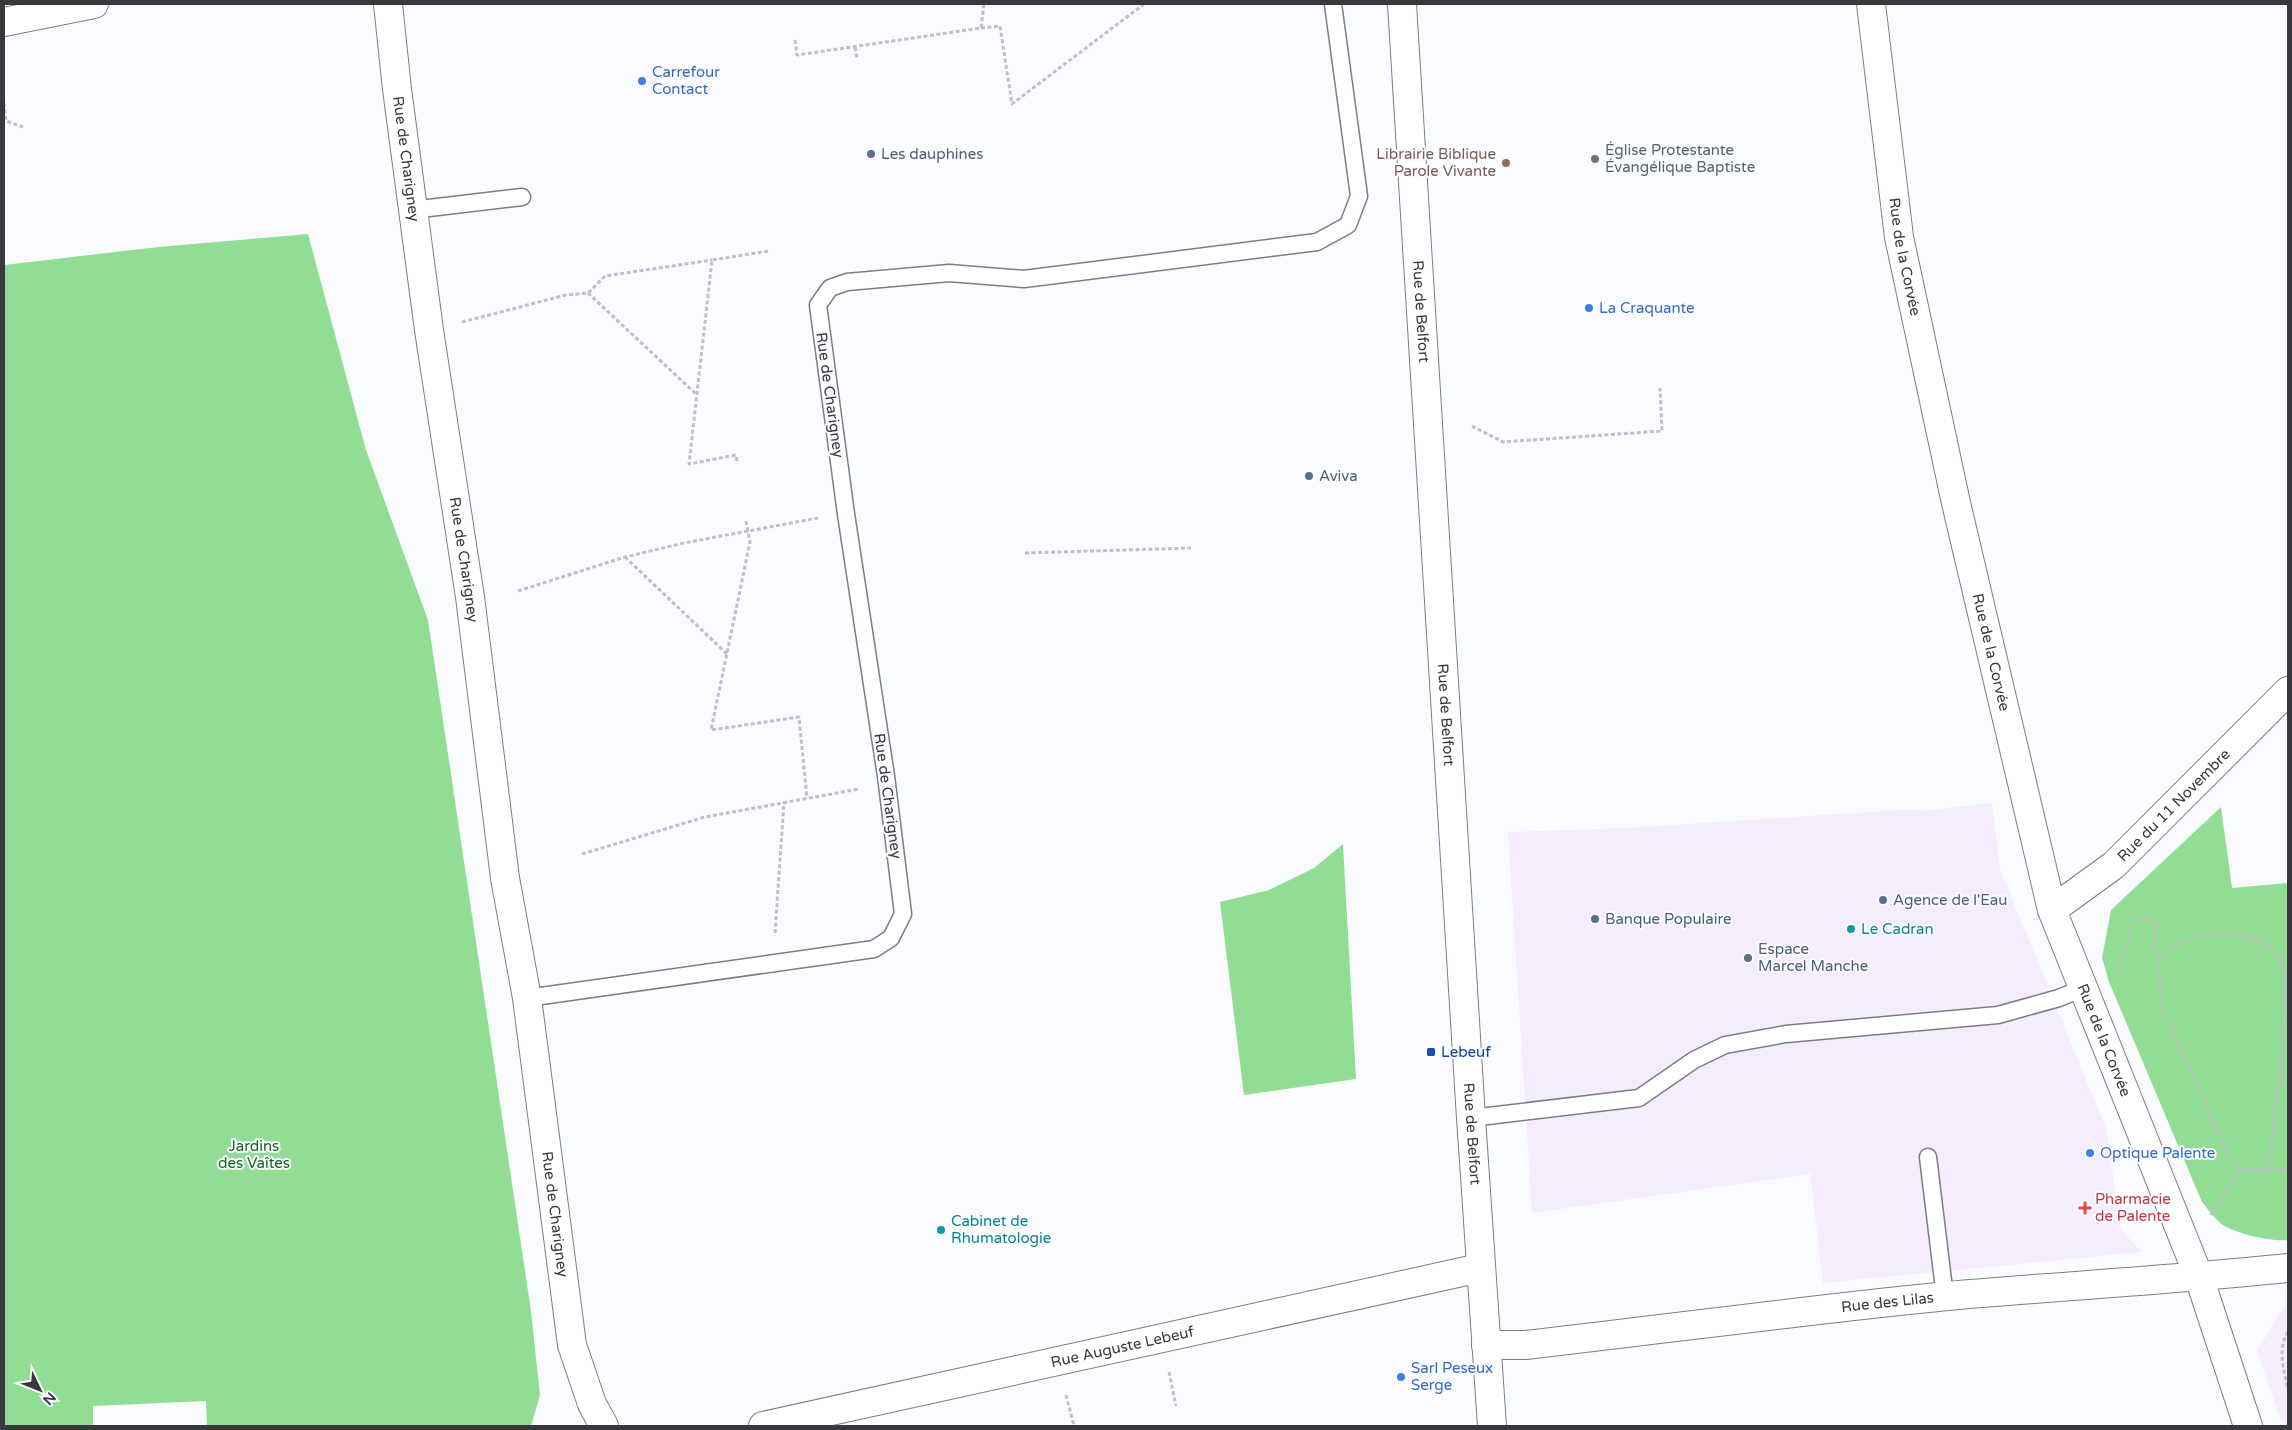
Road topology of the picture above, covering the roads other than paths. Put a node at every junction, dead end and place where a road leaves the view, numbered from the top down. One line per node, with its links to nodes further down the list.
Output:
1 (94, 4): 6 (street)
2 (388, 4): 8 (street, Rue de Charigney)
3 (1333, 4): 12 (lane, Rue de Charigney)
4 (1402, 4): 13 (street, Rue de Belfort)
5 (1871, 4): 10 (street, Rue de la Corvée)
6 (4, 22)
7 (522, 197): 8 (lane)
8 (412, 210): 12 (street, Rue de Charigney)
9 (2288, 691): 10 (street, Rue du 11 Novembre)
10 (2052, 910): 11 (street, Rue de la Corvée)
11 (2084, 988): 13 (lane); 17 (street, Rue de la Corvée)
12 (527, 998): 20 (street, Rue de Charigney)
13 (1470, 1118): 15 (street, Rue de Belfort)
14 (1928, 1157): 18 (lane)
15 (1480, 1268): 19 (street, Rue de Belfort); 21 (street, Rue Auguste Lebeuf)
16 (2288, 1268): 17 (street, Rue des Lilas)
17 (2199, 1277): 18 (street, Rue des Lilas); 23 (street, Rue de la Corvée)
18 (1945, 1297): 19 (street, Rue des Lilas)
19 (1486, 1346): 22 (street, Rue de Belfort)
20 (603, 1426)
21 (763, 1426)
22 (1492, 1426)
23 (2248, 1426)

